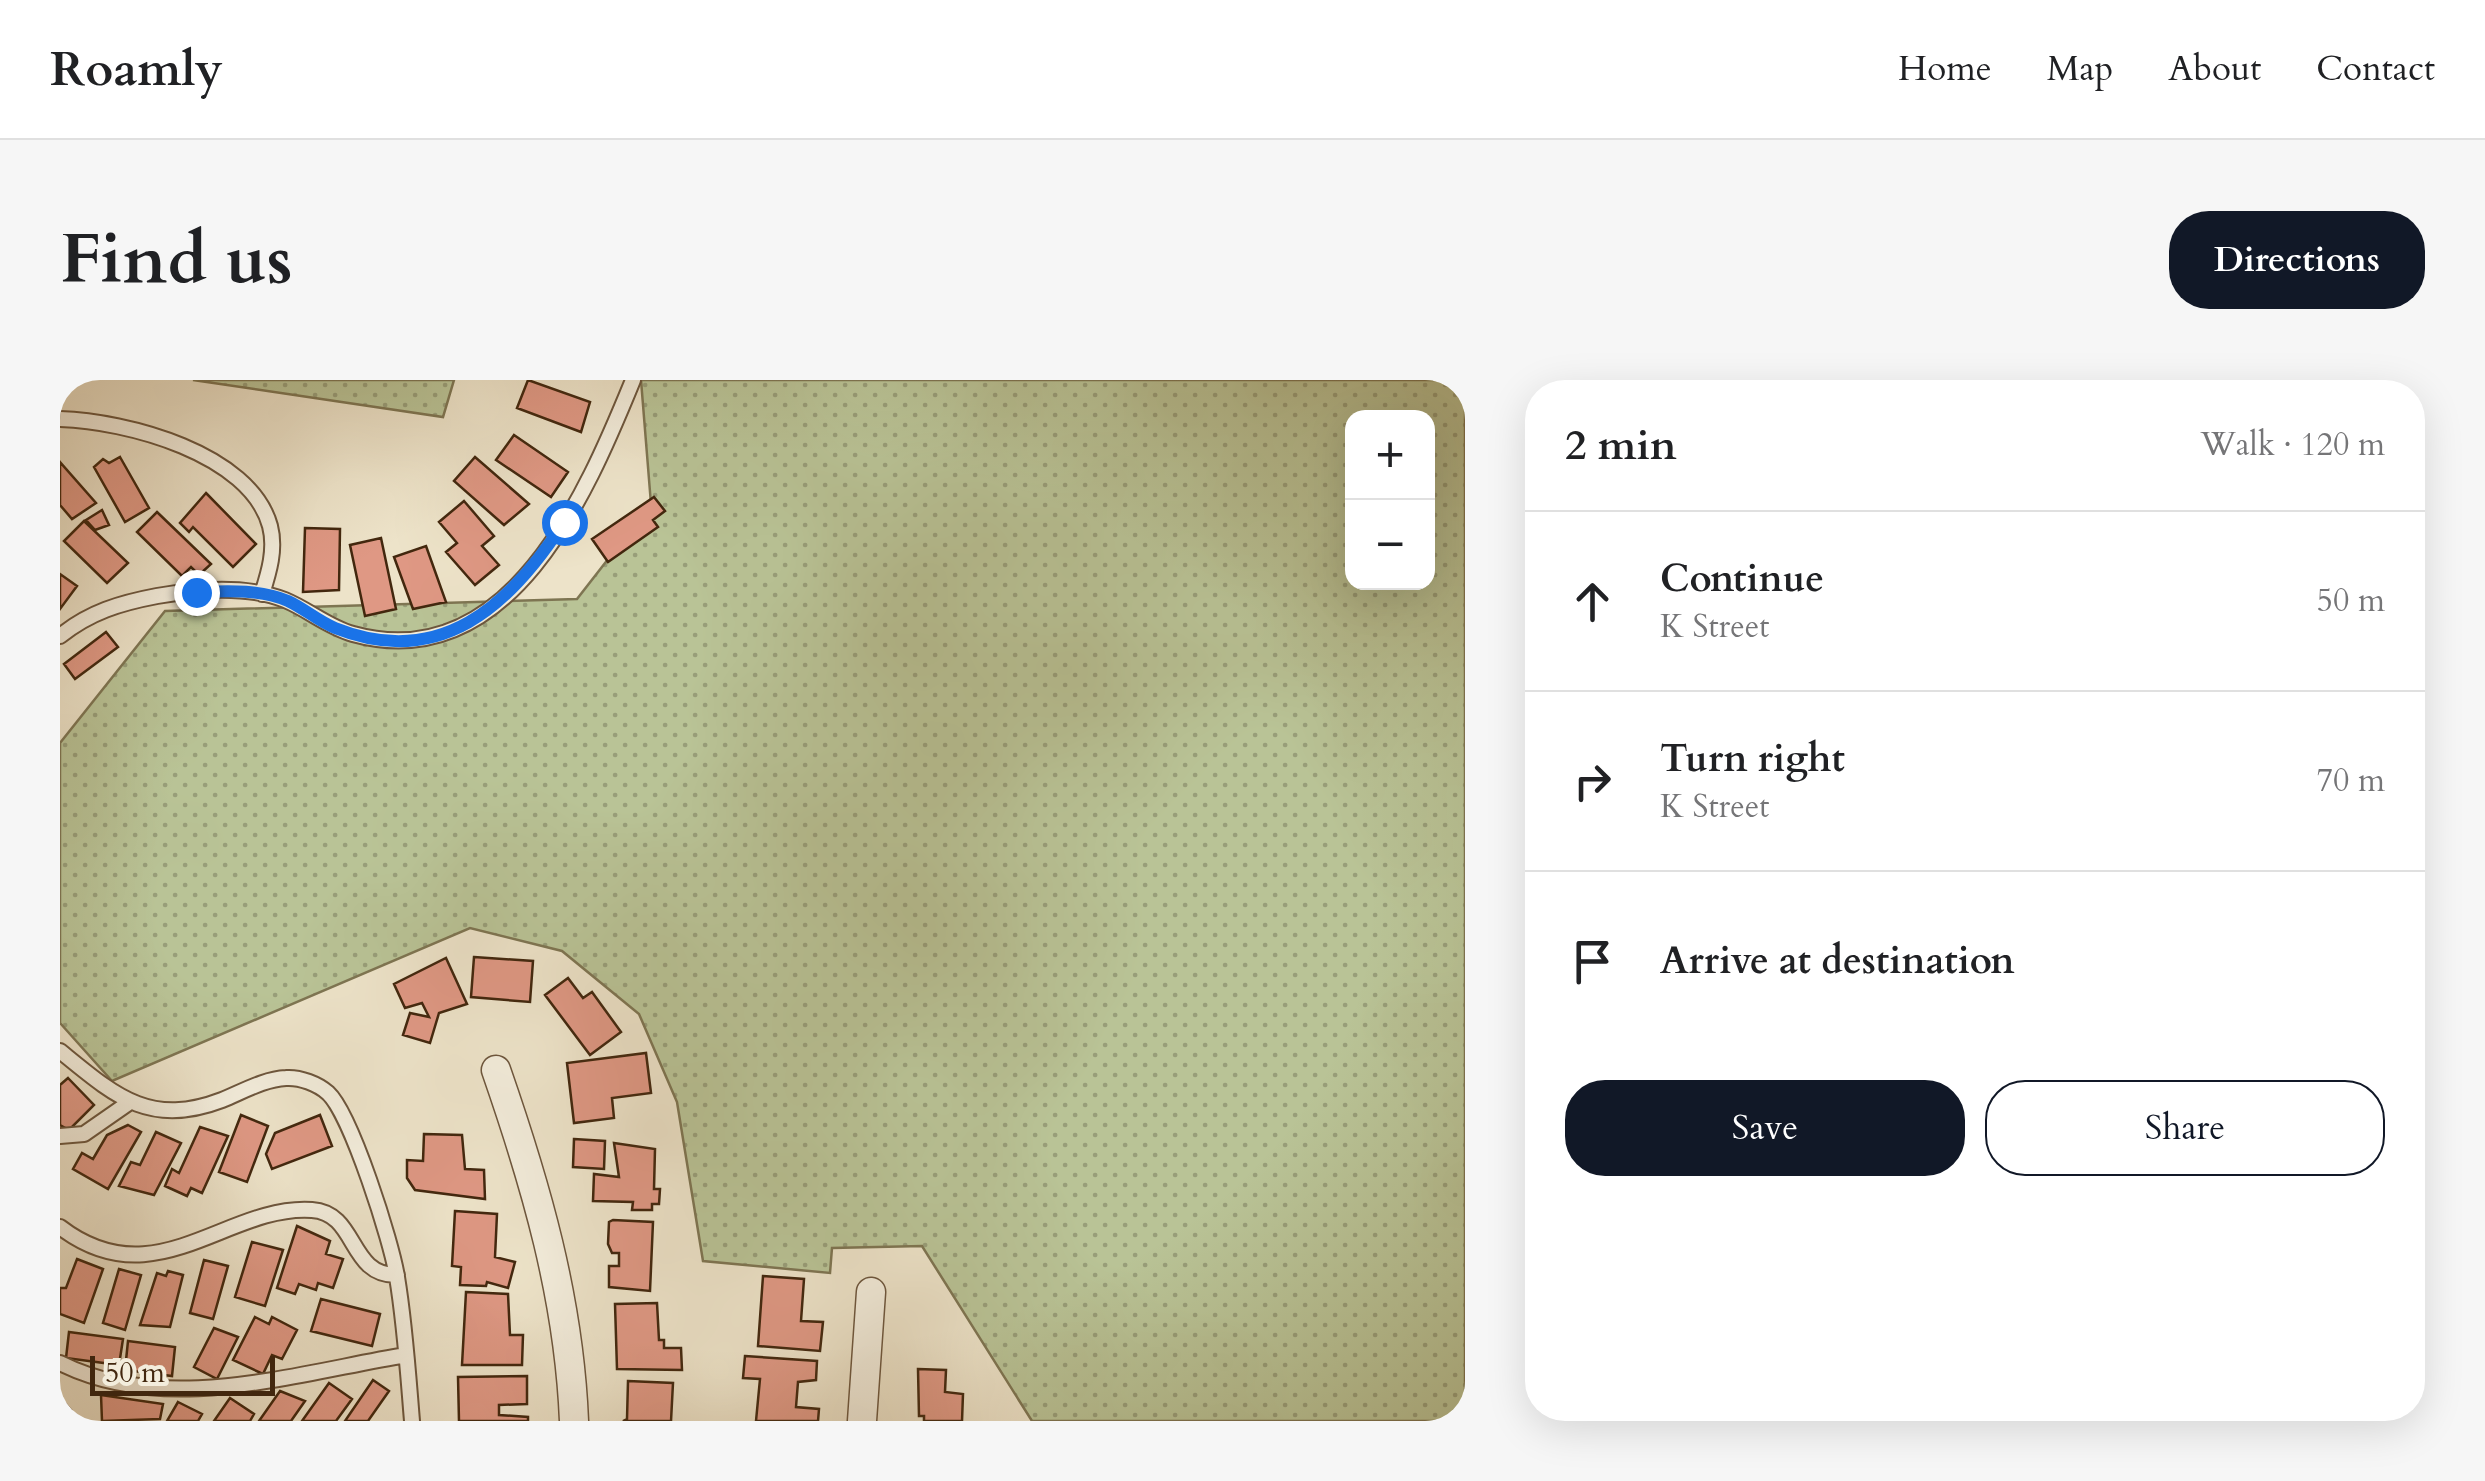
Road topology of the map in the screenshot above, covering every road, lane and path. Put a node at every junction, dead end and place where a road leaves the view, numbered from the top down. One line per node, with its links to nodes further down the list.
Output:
1 (633, 380): 3 (lane)
2 (60, 419): 3 (lane)
3 (262, 594): 4 (lane)
4 (60, 636)
5 (60, 1050): 7 (lane)
6 (496, 1070): 17 (street)
7 (130, 1102): 8 (lane); 10 (lane)
8 (60, 1136)
9 (60, 1227): 10 (lane)
10 (397, 1275): 12 (lane)
11 (872, 1292): 18 (street)
12 (406, 1355): 13 (lane); 16 (lane)
13 (60, 1363)
14 (60, 1409): 15 (lane)
15 (70, 1421)
16 (412, 1421)
17 (574, 1421)
18 (862, 1421)

